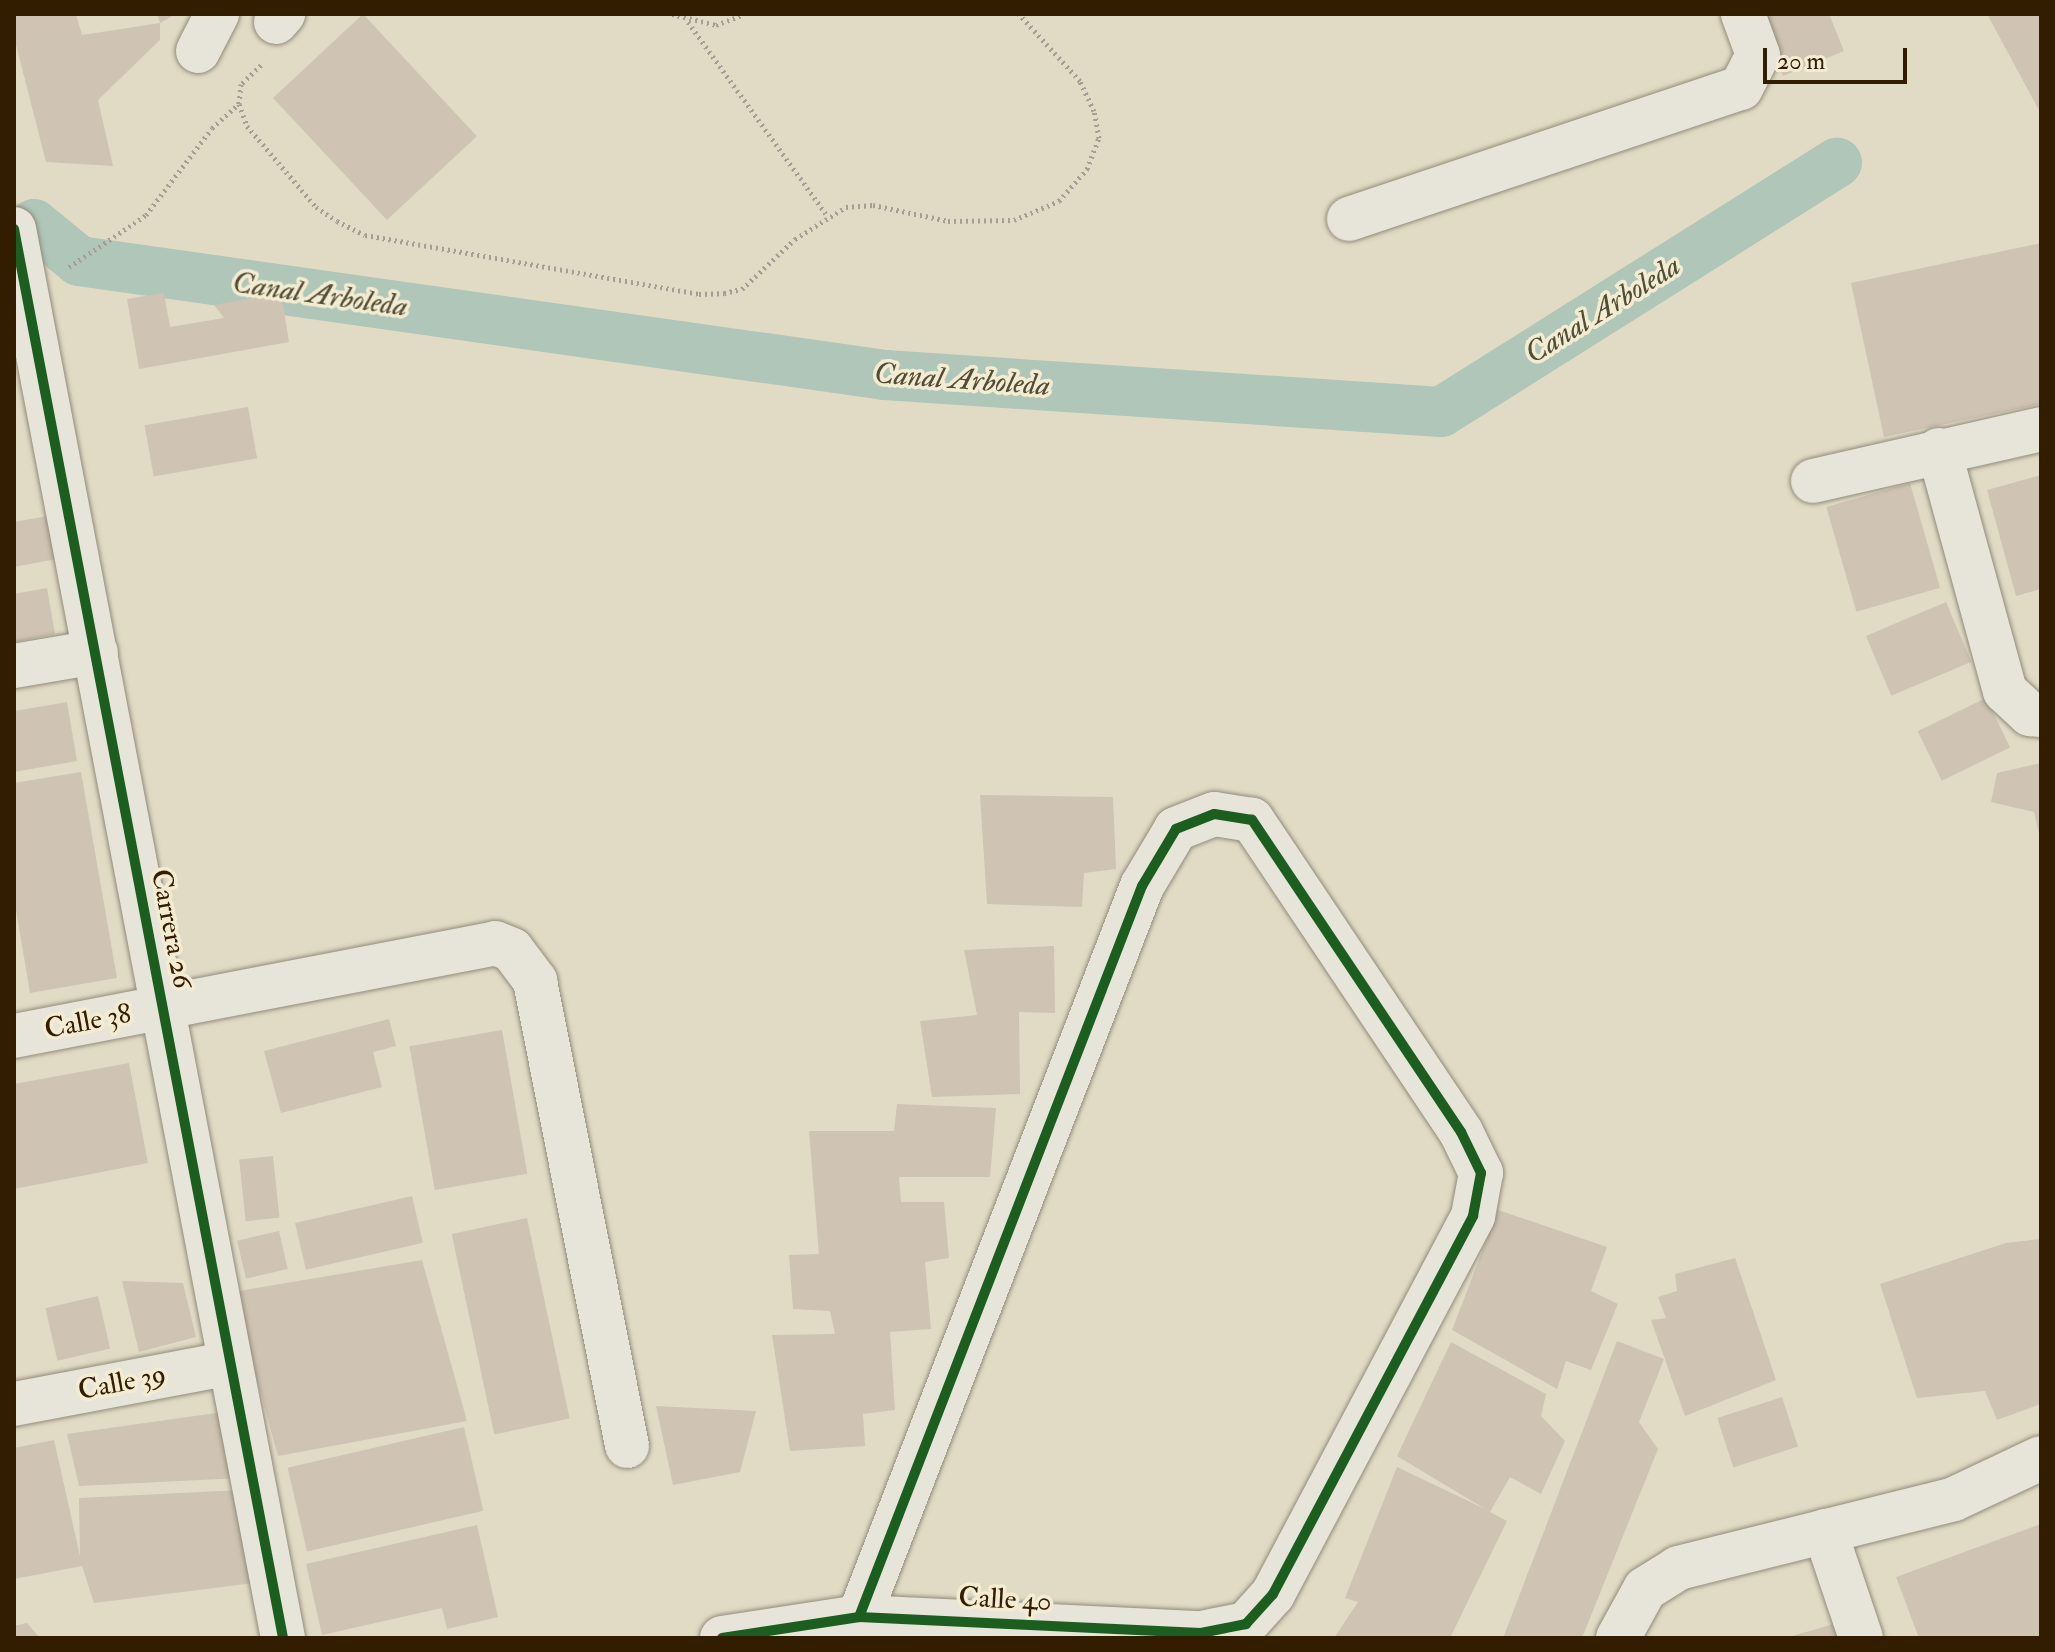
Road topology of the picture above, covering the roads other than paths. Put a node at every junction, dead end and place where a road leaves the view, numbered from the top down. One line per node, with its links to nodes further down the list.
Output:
1 (1743, 14): 2 (street)
2 (1349, 219)
3 (14, 229): 4 (street, Carrera 26)
4 (22, 296): 8 (street, Carrera 26)
5 (2041, 429): 6 (street)
6 (1939, 450): 7 (street); 10 (street)
7 (1813, 481)
8 (96, 652): 9 (street); 11 (street, Carrera 26)
9 (14, 666)
10 (2041, 715)
11 (162, 1008): 12 (street, Calle 38); 13 (street, Carrera 26); 15 (street, Calle 38)
12 (14, 1036)
13 (230, 1363): 14 (street, Calle 39); 19 (street, Carrera 26)
14 (14, 1404)
15 (627, 1446)
16 (2041, 1458): 17 (street)
17 (1825, 1531): 21 (street); 22 (street)
18 (859, 1617): 18 (street, Calle 40); 20 (street, Calle 40)
19 (283, 1638)
20 (722, 1638)
21 (1618, 1638)
22 (1861, 1638)

